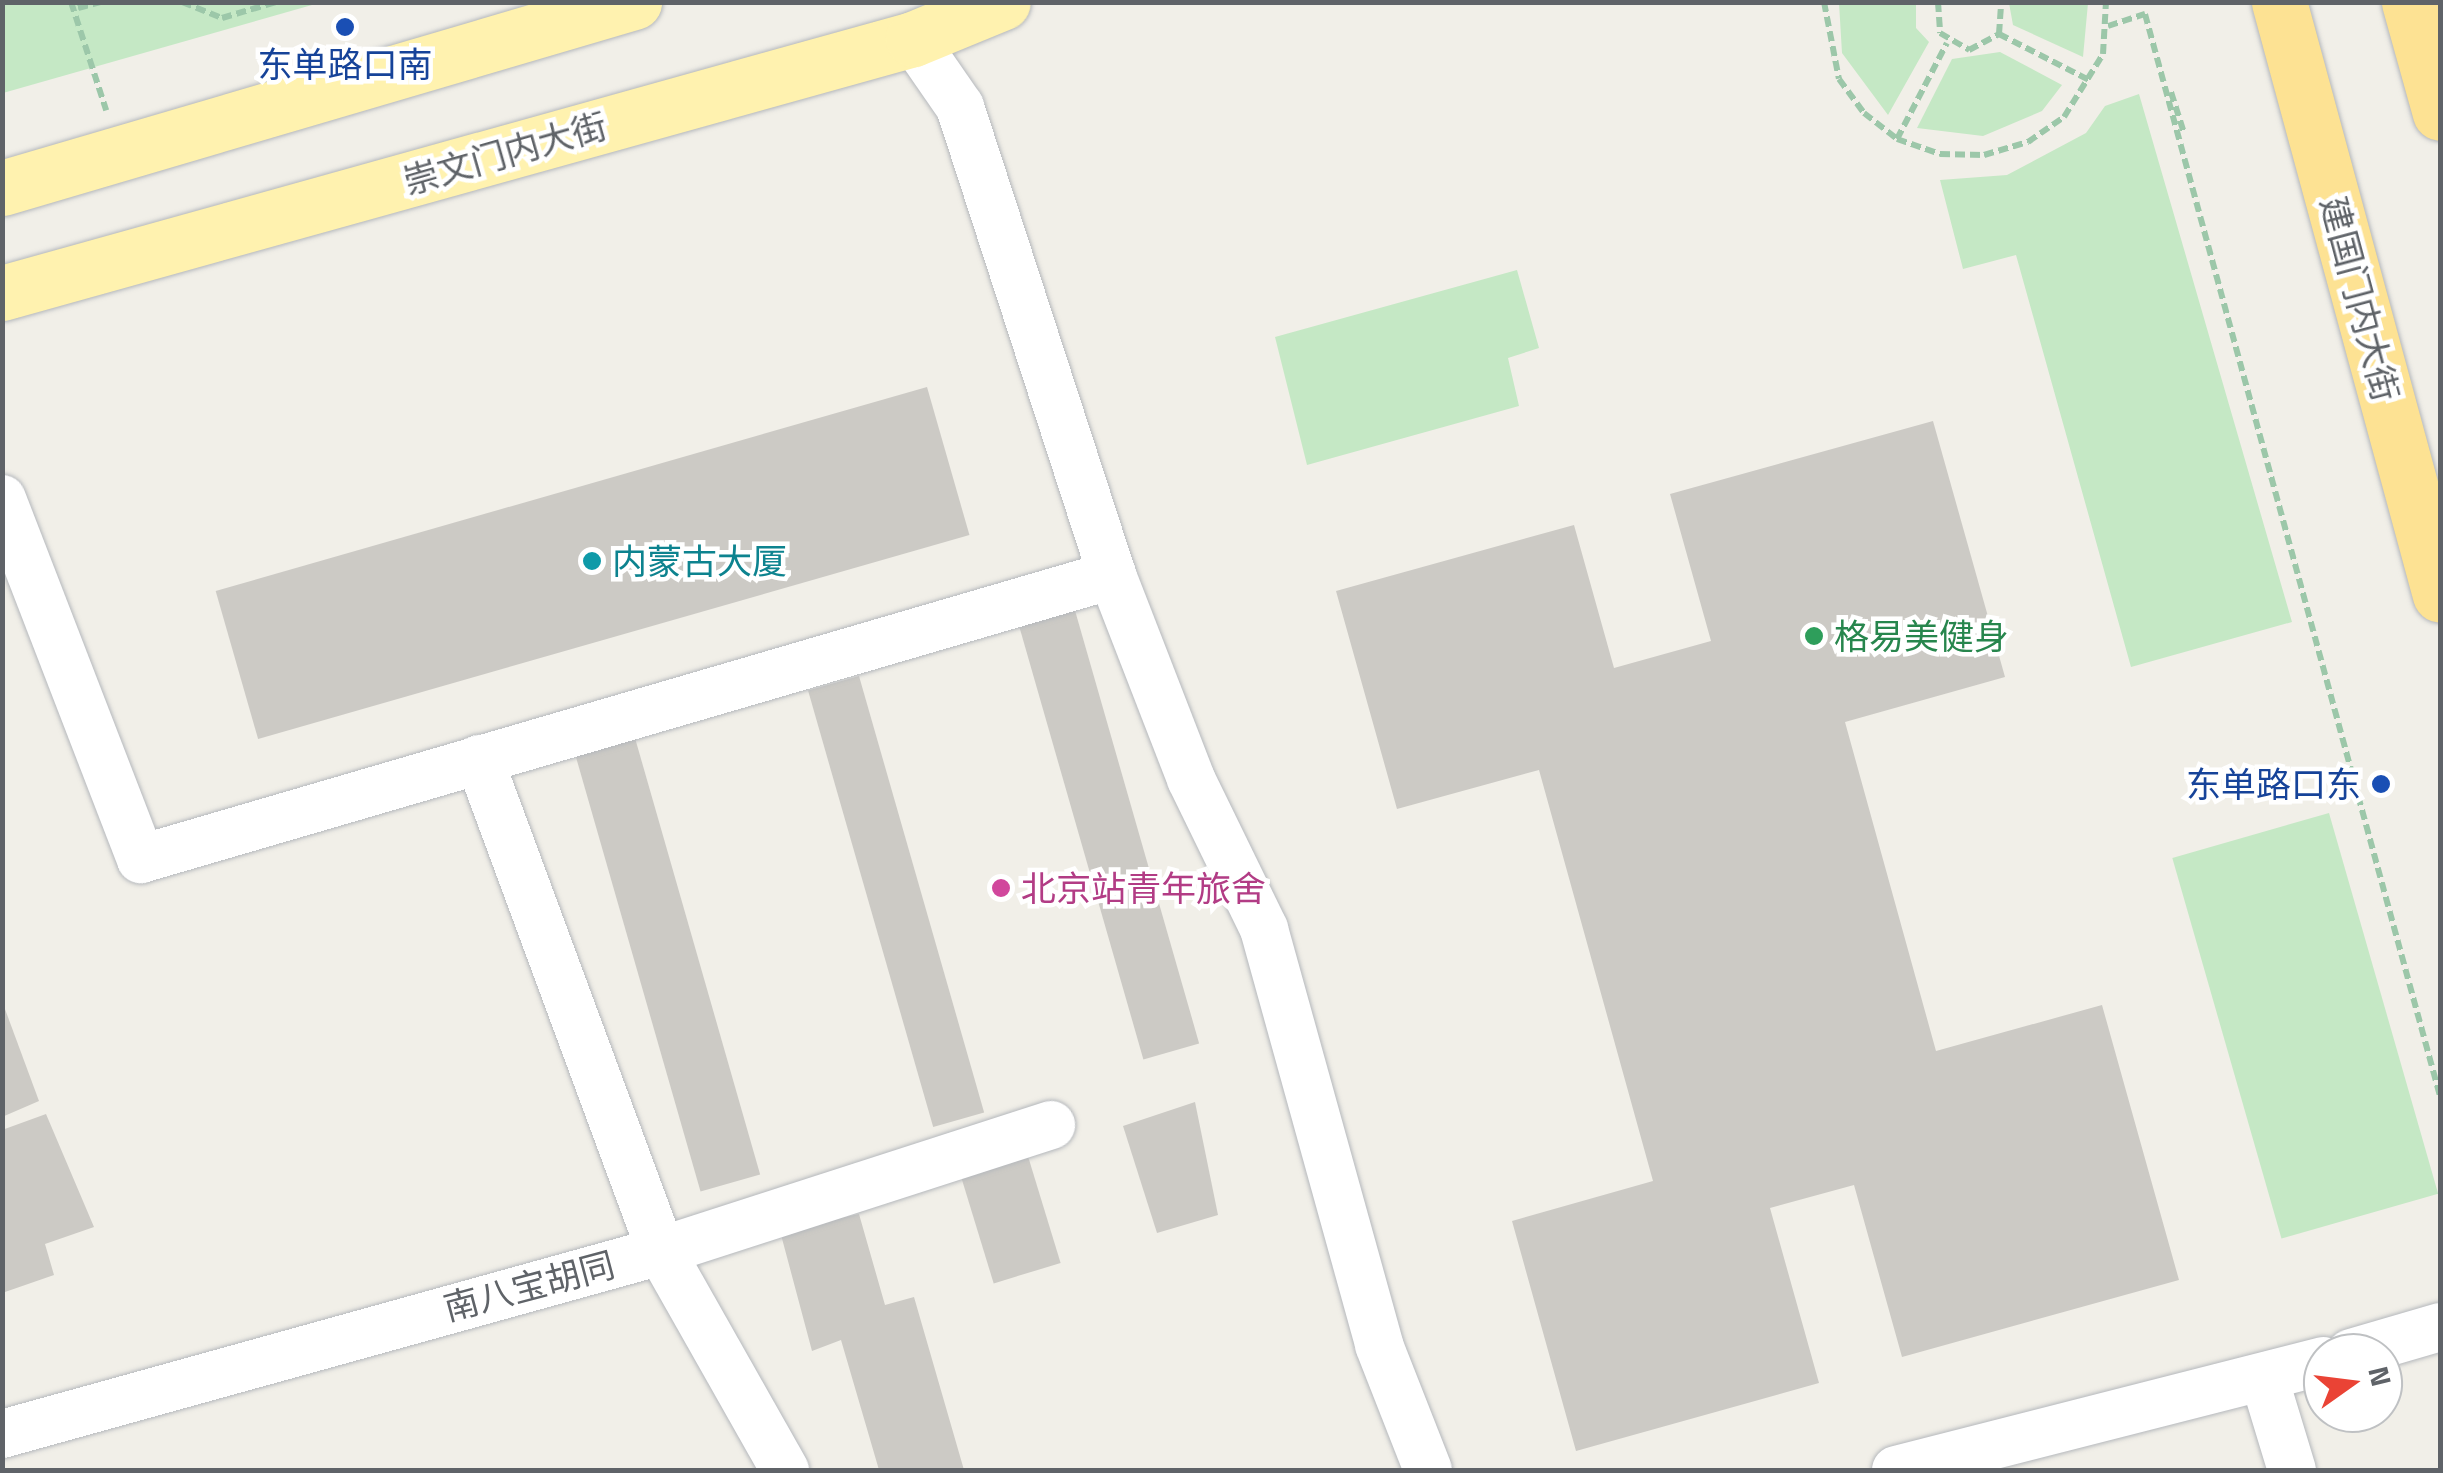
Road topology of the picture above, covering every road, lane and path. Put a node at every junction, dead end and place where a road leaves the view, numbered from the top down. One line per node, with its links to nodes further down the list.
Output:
1 (100, 2): 12 (path)
2 (182, 2): 3 (path)
3 (276, 2)
4 (634, 2): 22 (main road)
5 (1004, 2): 16 (main road, 崇文门内大街)
6 (1824, 2): 21 (path)
7 (1938, 2): 17 (path)
8 (2001, 2): 15 (path)
9 (2106, 2): 14 (path)
10 (2279, 2): 27 (highway, 建国门内大街)
11 (2409, 2): 19 (highway)
12 (75, 5): 22 (path)
13 (2145, 14): 14 (path); 20 (path); 29 (path)
14 (2108, 26): 18 (path)
15 (1998, 34): 17 (path); 18 (path)
16 (914, 39): 24 (main road, 崇文门内大街); 26 (street)
17 (1948, 42): 21 (path)
18 (2092, 81): 21 (path)
19 (2440, 113)
20 (2184, 134)
21 (1898, 139)
22 (118, 153): 23 (main road)
23 (2, 188)
24 (2, 293)
25 (2, 498): 28 (street)
26 (1112, 575): 28 (street); 38 (street)
27 (2440, 595)
28 (479, 759): 31 (street)
29 (2440, 1096)
30 (1051, 1125): 31 (street, 南八宝胡同)
31 (662, 1251): 36 (street, 南八宝胡同); 37 (street)
32 (2440, 1327): 33 (street)
33 (2403, 1338)
34 (2303, 1367): 35 (street)
35 (2264, 1378): 39 (street); 40 (street)
36 (2, 1434)
37 (786, 1470)
38 (1428, 1470)
39 (1896, 1470)
40 (2292, 1470)

